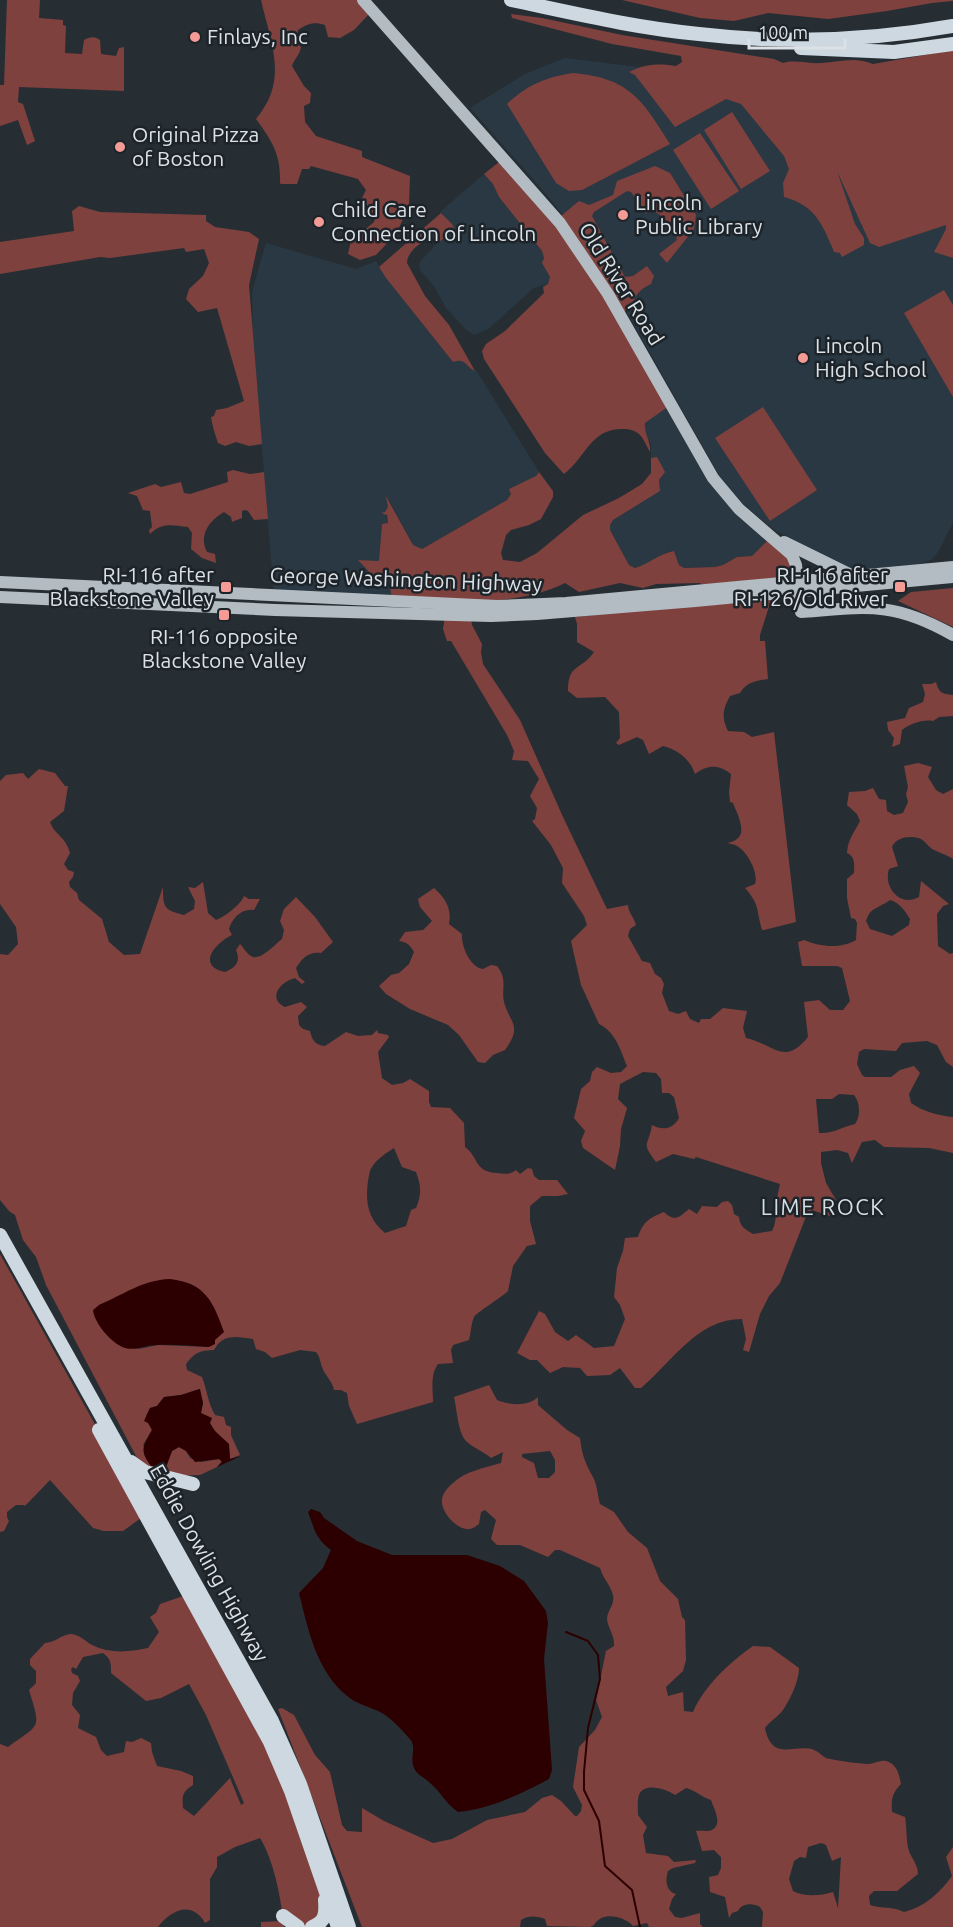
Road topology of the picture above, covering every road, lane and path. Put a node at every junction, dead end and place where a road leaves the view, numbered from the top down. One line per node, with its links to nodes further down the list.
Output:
1 (363, 0): 6 (main road, Old River Road)
2 (511, 0): 4 (highway)
3 (953, 26): 4 (highway)
4 (674, 31): 5 (highway)
5 (953, 44)
6 (767, 533): 8 (main road); 11 (main road, Old River Road)
7 (953, 567): 8 (main road, George Washington Highway)
8 (856, 575): 11 (main road, George Washington Highway)
9 (953, 577): 11 (main road, George Washington Highway)
10 (0, 582): 12 (main road, George Washington Highway)
11 (798, 586): 15 (main road, George Washington Highway); 16 (main road, Old River Road)
12 (116, 588): 14 (main road); 15 (main road, George Washington Highway)
13 (0, 597): 14 (main road, George Washington Highway)
14 (115, 602): 15 (main road, George Washington Highway)
15 (593, 605)
16 (953, 634)
17 (0, 1235): 19 (highway, Eddie Dowling Highway)
18 (0, 1254): 21 (highway, Eddie Dowling Highway)
19 (123, 1455): 20 (highway); 26 (highway, Eddie Dowling Highway)
20 (193, 1484)
21 (324, 1886): 24 (highway); 25 (highway, Eddie Dowling Highway)
22 (283, 1916): 23 (highway)
23 (298, 1927)
24 (312, 1927)
25 (338, 1927)
26 (350, 1927)

